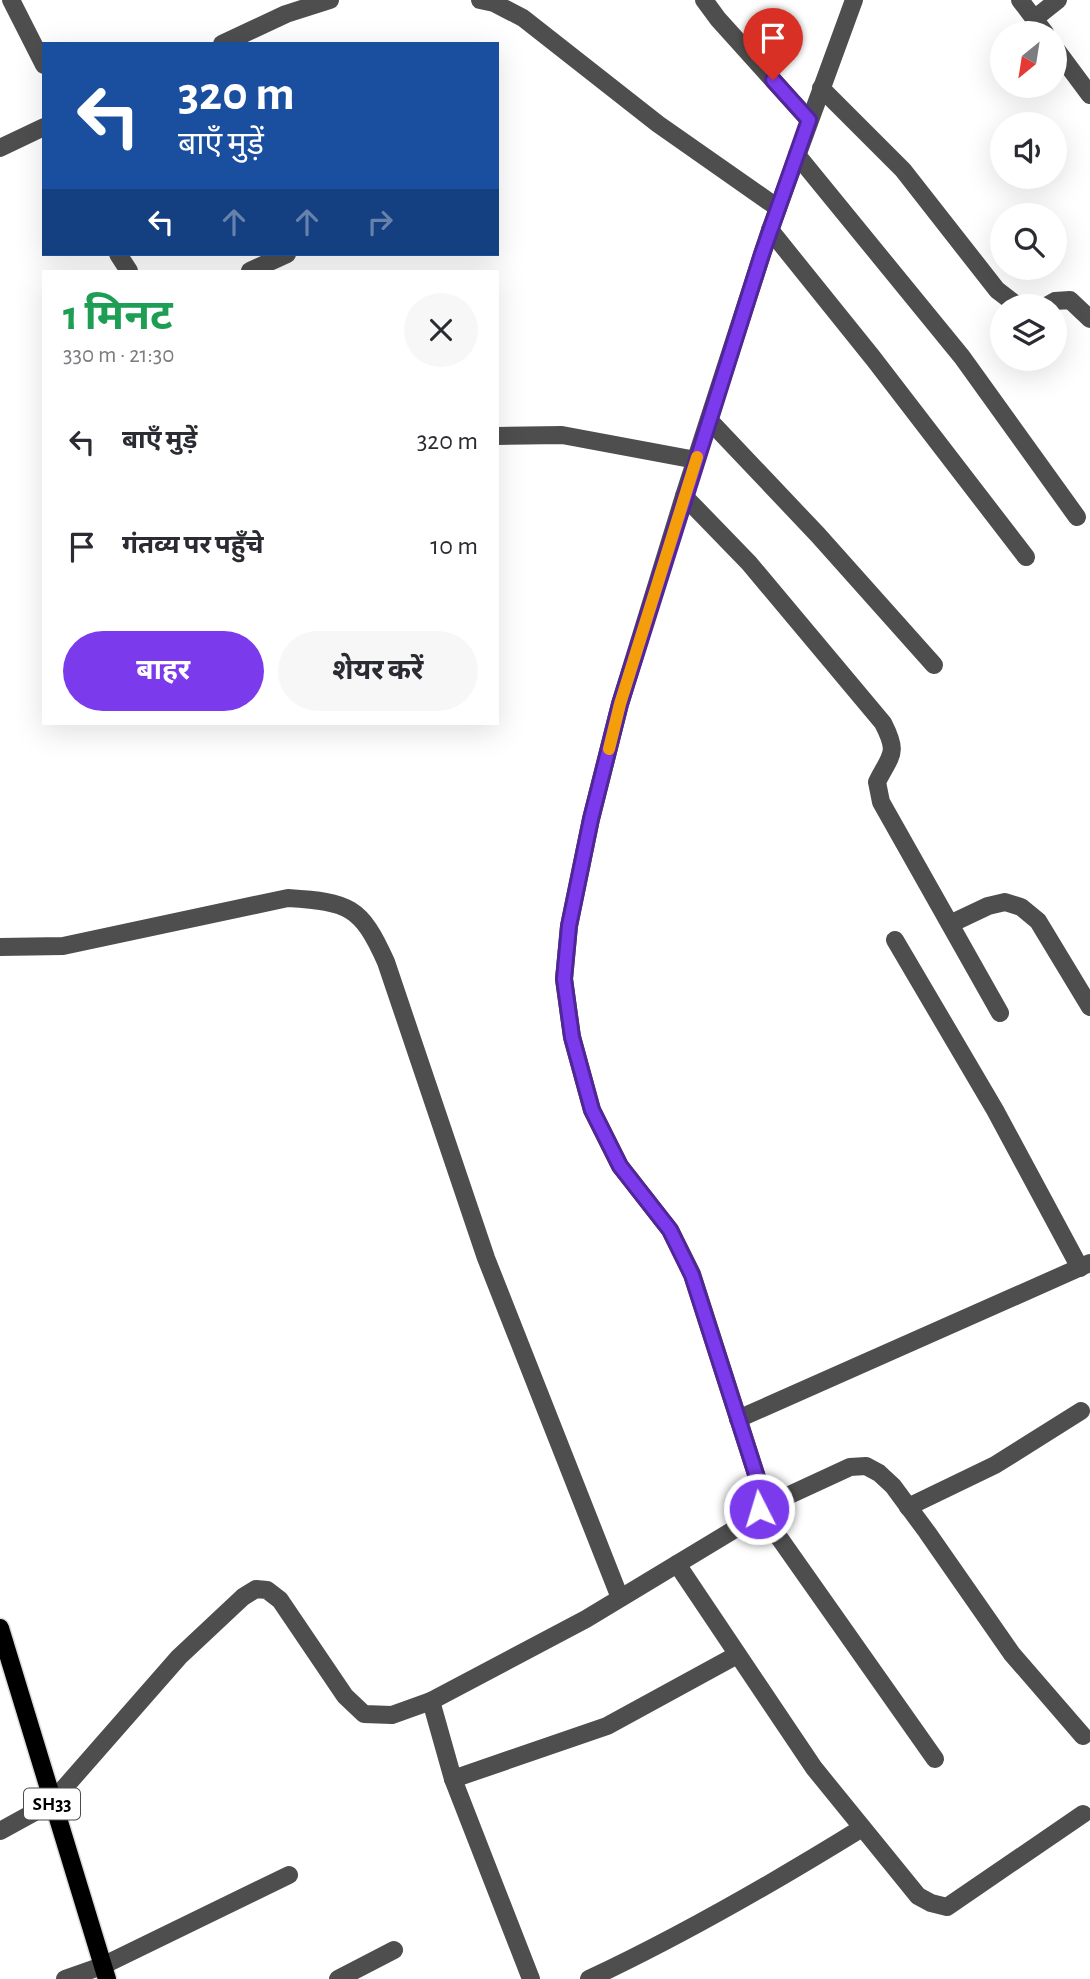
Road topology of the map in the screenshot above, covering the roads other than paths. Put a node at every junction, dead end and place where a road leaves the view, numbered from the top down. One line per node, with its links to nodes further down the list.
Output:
1 (11, 0): 11 (street)
2 (330, 0): 10 (street)
3 (480, 0): 19 (street)
4 (704, 0): 15 (street)
5 (854, 0): 13 (street)
6 (1020, 0): 8 (street)
7 (1058, 0): 9 (street)
8 (1035, 21)
9 (1043, 21)
10 (226, 42)
11 (42, 61)
12 (1068, 65): 14 (street)
13 (821, 88): 15 (street); 23 (street)
14 (1090, 95)
15 (809, 120): 18 (street)
16 (42, 128): 17 (street)
17 (0, 148)
18 (797, 155): 19 (street); 30 (street)
19 (778, 208): 20 (street)
20 (770, 230): 26 (street); 31 (street)
21 (283, 256): 22 (street)
22 (252, 270)
23 (1002, 294)
24 (1067, 300): 25 (street)
25 (1090, 319)
26 (709, 420): 28 (street); 32 (street)
27 (499, 436): 28 (street)
28 (696, 460): 29 (street)
29 (684, 496): 33 (street); 40 (street)
30 (1077, 517)
31 (1026, 557)
32 (934, 665)
33 (950, 924): 36 (street); 37 (street)
34 (895, 940): 38 (street)
35 (0, 947): 44 (street)
36 (1090, 1007)
37 (1000, 1013)
38 (1085, 1265): 40 (street)
39 (1087, 1410): 41 (street)
40 (738, 1419): 42 (street)
41 (908, 1507): 42 (street); 48 (street)
42 (759, 1509): 43 (street); 49 (street)
43 (677, 1564): 44 (street); 46 (street)
44 (620, 1598): 47 (street)
45 (0, 1628): 51 (main road, SH33)
46 (737, 1655): 50 (street); 53 (street)
47 (431, 1701): 50 (street); 51 (street)
48 (1083, 1736)
49 (935, 1759)
50 (453, 1779): 60 (street)
51 (51, 1803): 54 (street); 57 (main road, SH33)
52 (1083, 1814): 53 (street)
53 (862, 1828): 61 (street)
54 (0, 1831)
55 (289, 1875): 57 (street)
56 (394, 1950): 59 (street)
57 (105, 1973): 58 (street)
58 (65, 1979)
59 (338, 1979)
60 (531, 1979)
61 (589, 1979)

